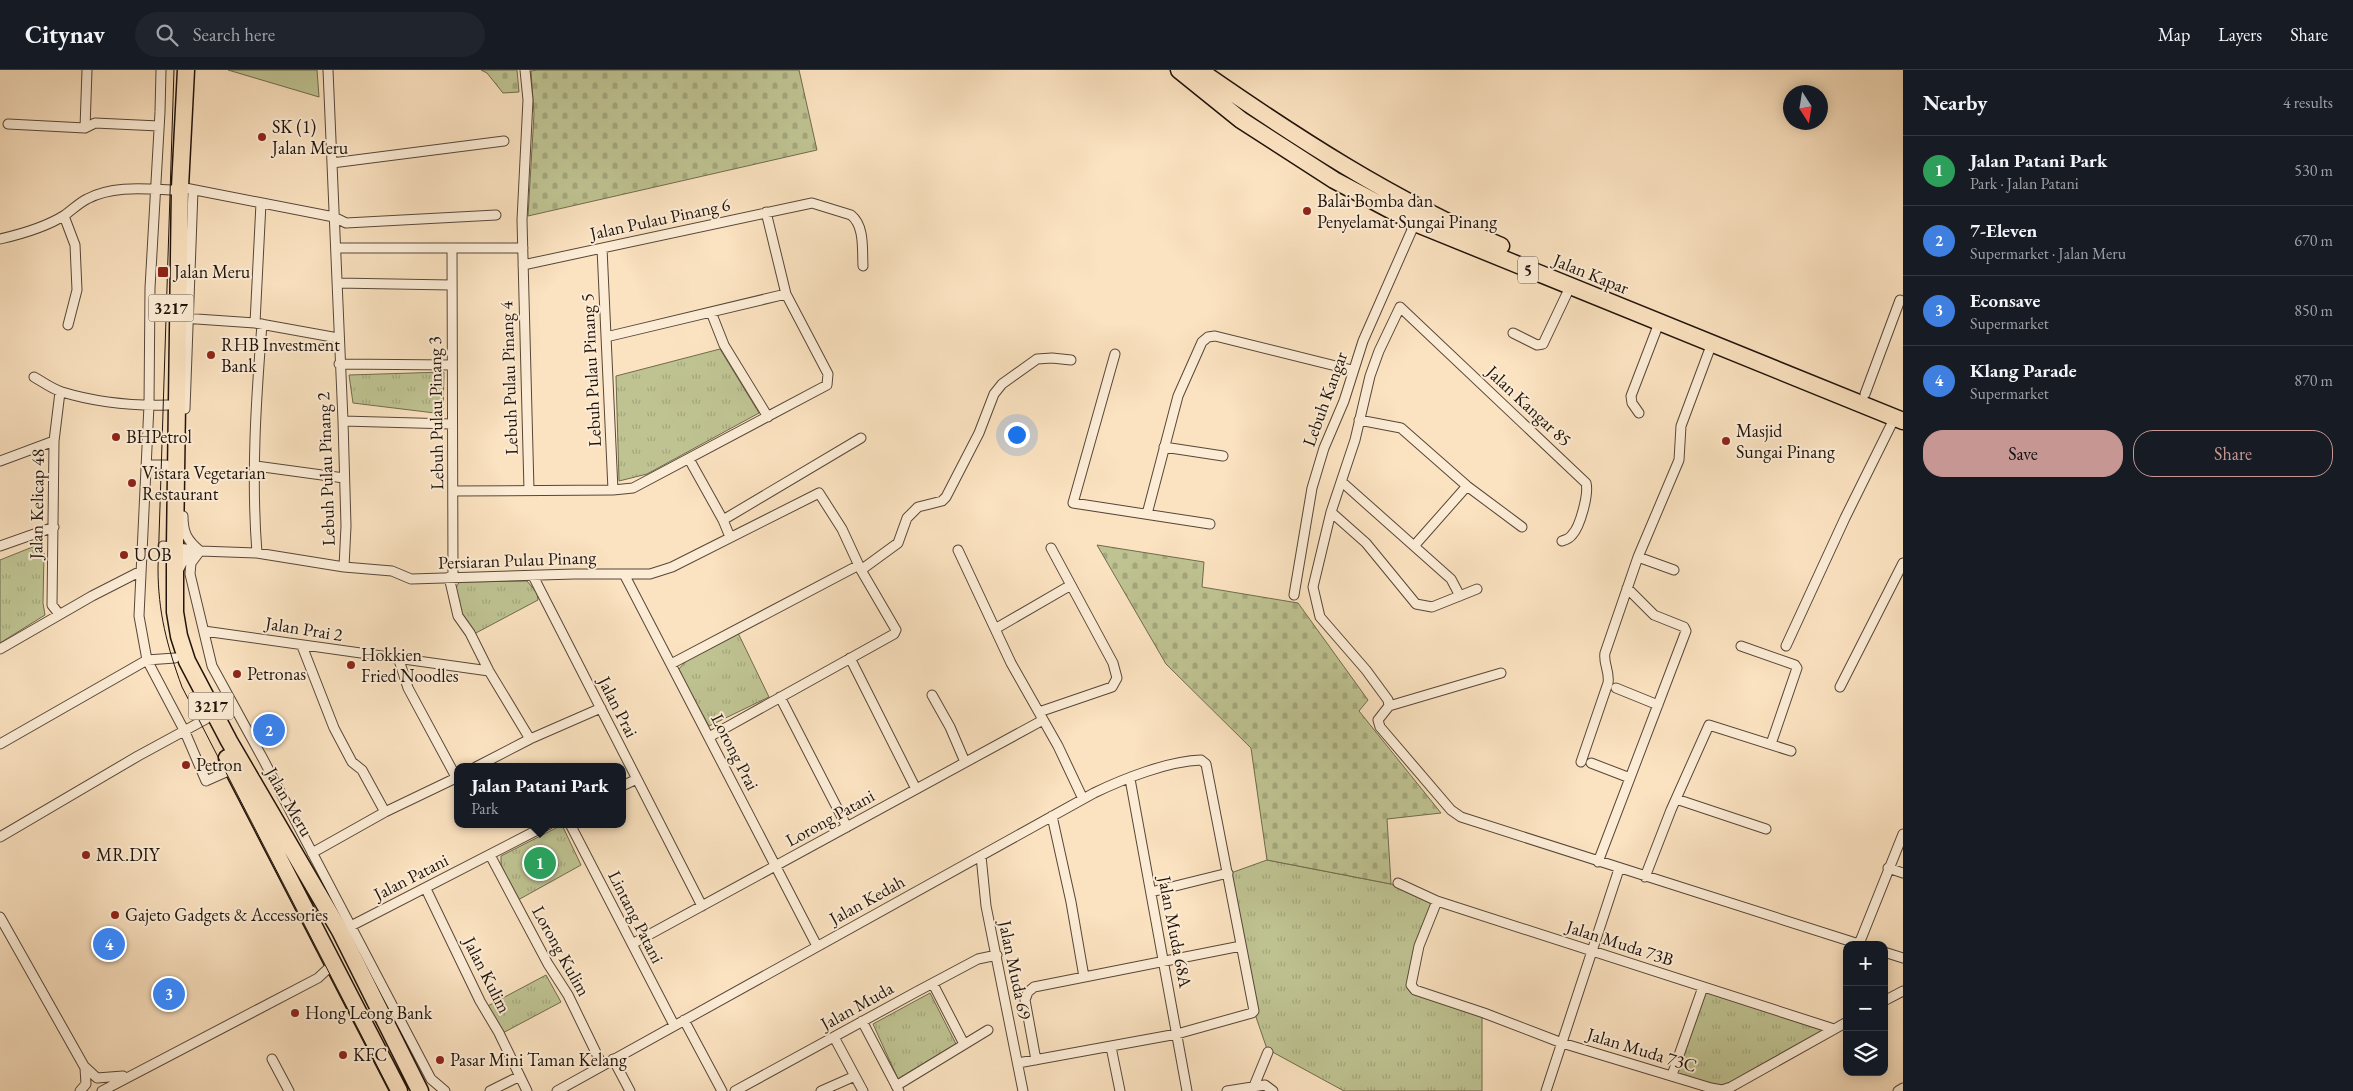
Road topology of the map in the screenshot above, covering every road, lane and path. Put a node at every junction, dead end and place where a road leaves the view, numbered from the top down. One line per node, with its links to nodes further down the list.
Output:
1 (87, 70): 11 (street)
2 (160, 70): 10 (street)
3 (178, 70): 15 (highway, Jalan Meru / 3217)
4 (186, 70): 15 (highway, Jalan Meru / 3217)
5 (328, 70): 13 (street, Lebuh Pulau Pinang 2)
6 (525, 70): 25 (street, Lebuh Pulau Pinang 4)
7 (1179, 70): 21 (highway, Jalan Kapar / 5)
8 (1199, 70): 52 (highway, Jalan Kapar / 5)
9 (8, 124): 11 (street)
10 (159, 126): 11 (street); 14 (street)
11 (85, 128)
12 (504, 140): 13 (street)
13 (332, 162): 20 (street, Lebuh Pulau Pinang 2)
14 (155, 189): 15 (street); 19 (street); 53 (street)
15 (182, 189): 16 (street); 37 (highway, Jalan Meru / 3217); 54 (highway, Jalan Meru / 3217)
16 (261, 203): 20 (street); 38 (street)
17 (766, 212): 26 (street, Jalan Pulau Pinang 6); 28 (street, Jalan Pulau Pinang 6); 32 (street)
18 (496, 215): 20 (street)
19 (64, 216): 22 (street); 40 (street)
20 (334, 217): 23 (street, Lebuh Pulau Pinang 2)
21 (1415, 223): 31 (highway, Jalan Kapar / 5); 34 (street, Lebuh Kangar)
22 (0, 239)
23 (337, 248): 24 (street); 29 (street, Lebuh Pulau Pinang 2)
24 (452, 248): 25 (street); 30 (street, Lebuh Pulau Pinang 3)
25 (523, 248): 27 (street, Lebuh Pulau Pinang 4)
26 (602, 248): 27 (street, Jalan Pulau Pinang 6); 42 (street, Lebuh Pulau Pinang 5)
27 (523, 265): 73 (street, Lebuh Pulau Pinang 4)
28 (863, 266)
29 (337, 283): 30 (street); 43 (street, Lebuh Pulau Pinang 2)
30 (451, 285): 48 (street, Lebuh Pulau Pinang 3)
31 (1570, 287): 39 (highway, Jalan Kapar / 5); 41 (street)
32 (786, 294): 36 (street); 57 (street)
33 (1900, 300): 52 (street)
34 (1381, 304): 35 (street); 49 (street, Lebuh Kangar)
35 (1400, 308): 58 (street); 84 (street, Jalan Kangar 85)
36 (711, 312): 42 (street); 57 (street)
37 (183, 318): 38 (street); 76 (highway, Jalan Meru / 3217)
38 (258, 323): 43 (street); 69 (street)
39 (1659, 323): 44 (highway, Jalan Kapar / 5); 55 (street)
40 (68, 325)
41 (1513, 334)
42 (606, 337): 74 (street, Lebuh Pulau Pinang 5)
43 (338, 338): 47 (street, Lebuh Pulau Pinang 2)
44 (1712, 343): 56 (highway, Jalan Kapar / 5); 92 (street)
45 (1115, 354): 78 (street)
46 (1071, 360): 95 (street)
47 (339, 364): 48 (street); 59 (street, Lebuh Pulau Pinang 2)
48 (452, 365): 60 (street, Lebuh Pulau Pinang 3)
49 (1352, 370): 63 (street); 105 (street, Lebuh Kangar)
50 (34, 377): 51 (street)
51 (60, 392): 53 (street); 62 (street, Jalan Kelicap 48)
52 (1865, 394): 56 (highway, Jalan Kapar / 5)
53 (149, 405): 54 (street); 67 (street)
54 (168, 405): 68 (highway, Jalan Meru / 3217)
55 (1639, 413)
56 (1901, 416): 112 (street)
57 (768, 417): 65 (street)
58 (1359, 420): 71 (street); 72 (street)
59 (343, 421): 60 (street); 70 (street, Lebuh Pulau Pinang 2)
60 (452, 424): 75 (street, Lebuh Pulau Pinang 3)
61 (861, 438): 79 (street)
62 (54, 441): 66 (street); 81 (street, Jalan Kelicap 48)
63 (1164, 447): 64 (street); 78 (street)
64 (1223, 456)
65 (689, 460): 74 (street); 79 (street)
66 (0, 462)
67 (146, 465): 68 (street); 97 (street)
68 (166, 465): 87 (highway, Jalan Meru / 3217)
69 (256, 466): 70 (street); 91 (street)
70 (344, 478): 94 (street, Lebuh Pulau Pinang 2)
71 (1342, 482): 77 (street); 86 (street)
72 (1467, 486): 82 (street); 86 (street)
73 (529, 490): 74 (street); 75 (street)
74 (613, 490)
75 (453, 491): 101 (street, Lebuh Pulau Pinang 3)
76 (176, 498): 87 (highway, Jalan Meru / 3217); 90 (street)
77 (1331, 512): 106 (street); 126 (street)
78 (1147, 514): 80 (street)
79 (723, 520): 83 (street)
80 (1210, 524)
81 (54, 527): 85 (street); 107 (street, Jalan Kelicap 48)
82 (1522, 528)
83 (730, 537): 95 (street, Persiaran Pulau Pinang); 98 (street, Persiaran Pulau Pinang)
84 (1562, 541)
85 (0, 546)
86 (1414, 546): 106 (street)
87 (169, 547): 90 (street, Persiaran Pulau Pinang); 99 (highway, Jalan Meru / 3217); 114 (highway, Jalan Meru / 3217)
88 (1052, 548): 102 (street)
89 (958, 550): 108 (street)
90 (200, 551): 91 (street, Persiaran Pulau Pinang); 99 (street); 109 (street)
91 (257, 552): 94 (street, Persiaran Pulau Pinang)
92 (1638, 557): 96 (street); 103 (street)
93 (1903, 563): 122 (street)
94 (344, 567): 101 (street, Persiaran Pulau Pinang)
95 (860, 568): 115 (street); 118 (street)
96 (1674, 570)
97 (141, 571): 107 (street); 116 (street)
98 (624, 574): 100 (street, Persiaran Pulau Pinang); 118 (street, Lorong Prai)
99 (175, 576): 151 (highway, Jalan Meru / 3217)
100 (533, 576): 101 (street, Persiaran Pulau Pinang); 127 (street, Jalan Prai)
101 (451, 577): 119 (street, Lebuh Pulau Pinang 3)
102 (1071, 585): 108 (street); 128 (street, Lorong Patani)
103 (1627, 588): 125 (street); 141 (street)
104 (1477, 589): 106 (street)
105 (1294, 595)
106 (1460, 596)
107 (59, 614): 113 (street)
108 (995, 630): 128 (street)
109 (204, 631): 110 (street, Jalan Prai 2); 149 (street)
110 (302, 646): 117 (street, Jalan Prai 2); 148 (street)
111 (1741, 646): 134 (street)
112 (1786, 646)
113 (0, 649)
114 (175, 658): 116 (street); 129 (highway, Jalan Meru / 3217)
115 (850, 658): 124 (street); 145 (street)
116 (146, 660): 130 (street); 133 (street)
117 (399, 660): 119 (street, Jalan Prai 2); 139 (street)
118 (671, 664): 131 (street, Lorong Prai)
119 (489, 672): 132 (street, Lebuh Pulau Pinang 3)
120 (1501, 674): 126 (street)
121 (1616, 688): 125 (street)
122 (1840, 688)
123 (932, 696): 136 (street)
124 (780, 697): 131 (street); 152 (street)
125 (1658, 704): 141 (street)
126 (1389, 706): 162 (street)
127 (600, 708): 132 (street); 142 (street, Jalan Prai)
128 (1041, 716): 136 (street, Lorong Patani); 147 (street)
129 (206, 720): 130 (street); 138 (highway, Jalan Meru / 3217)
130 (185, 732): 138 (street); 157 (street)
131 (709, 737): 163 (street, Lorong Prai)
132 (530, 739): 137 (street)
133 (0, 744)
134 (1772, 744): 135 (street); 146 (street)
135 (1791, 751)
136 (965, 762): 145 (street, Lorong Patani)
137 (484, 763)
138 (233, 769): 186 (highway, Jalan Meru / 3217)
139 (454, 772)
140 (454, 778): 148 (street)
141 (1630, 778): 162 (street)
142 (637, 779): 144 (street); 173 (street, Jalan Prai)
143 (1130, 779): 147 (street, Jalan Kedah); 166 (street, Jalan Kedah); 171 (street, Jalan Muda 68A)
144 (626, 784)
145 (916, 789): 152 (street, Lorong Patani)
146 (1676, 799): 155 (street); 168 (street)
147 (1083, 800): 150 (street, Jalan Kedah)
148 (385, 812): 158 (street)
149 (293, 815): 151 (street); 158 (street)
150 (1052, 816): 161 (street, Jalan Kedah); 187 (street)
151 (278, 826): 159 (highway, Jalan Meru / 3217)
152 (847, 827): 163 (street, Lorong Patani)
153 (541, 828): 160 (street, Jalan Patani)
154 (572, 828): 178 (street, Lintang Patani)
155 (1766, 829)
156 (1903, 834): 164 (street)
157 (0, 837)
158 (312, 852): 175 (street)
159 (295, 854): 175 (highway, Jalan Meru / 3217); 186 (highway)
160 (490, 855): 170 (street, Jalan Patani); 208 (street, Lorong Kulim)
161 (980, 856): 179 (street, Jalan Kedah); 183 (street, Jalan Muda 69)
162 (1598, 862): 165 (street)
163 (776, 866): 173 (street, Lorong Patani); 179 (street, Lorong Prai)
164 (1888, 868): 167 (street); 177 (street)
165 (1618, 869): 168 (street); 181 (street)
166 (1228, 873): 171 (street); 180 (street)
167 (1903, 873)
168 (1645, 877): 176 (street)
169 (1398, 883): 172 (street, Jalan Muda 73B)
170 (426, 889): 175 (street, Jalan Patani); 212 (street, Jalan Kulim)
171 (1151, 892): 185 (street, Jalan Muda 68A)
172 (1437, 901): 181 (street, Jalan Muda 73B); 200 (street, Jalan Muda 73C)
173 (702, 906): 178 (street, Lorong Patani)
174 (0, 918): 209 (street)
175 (346, 929): 215 (highway, Jalan Meru / 3217); 222 (street)
176 (1850, 941)
177 (1861, 941)
178 (632, 944): 195 (street, Lintang Patani)
179 (817, 946): 192 (street, Jalan Kedah)
180 (1241, 946): 185 (street); 198 (street)
181 (1592, 951): 189 (street, Jalan Muda 73B); 200 (street)
182 (1888, 953): 184 (street)
183 (997, 955): 188 (street, Jalan Muda); 207 (street, Jalan Muda 69)
184 (1903, 958)
185 (1165, 962): 187 (street); 198 (street, Jalan Muda 68A)
186 (333, 964): 210 (street); 221 (highway, Jalan Meru / 3217)
187 (1084, 977): 206 (street)
188 (933, 984): 193 (street, Jalan Muda); 201 (street)
189 (1703, 987): 196 (street, Jalan Muda 73B); 211 (street)
190 (1903, 990): 191 (street)
191 (1888, 999)
192 (684, 1020): 195 (street, Jalan Kedah); 227 (street)
193 (862, 1021): 199 (street, Jalan Muda); 216 (street)
194 (1843, 1024): 196 (street, Jalan Muda 73C)
195 (674, 1026): 205 (street, Jalan Kedah)
196 (1834, 1029): 211 (street, Jalan Muda 73C)
197 (988, 1030): 201 (street)
198 (1177, 1034): 202 (street); 233 (street, Jalan Muda 68A)
199 (834, 1037): 213 (street); 228 (street, Jalan Muda)
200 (1562, 1043): 211 (street, Jalan Muda 73C); 236 (street)
201 (964, 1044): 216 (street)
202 (1111, 1047): 206 (street); 232 (street)
203 (1268, 1052): 214 (street)
204 (272, 1059): 220 (street)
205 (613, 1059): 208 (street, Jalan Kedah); 226 (street)
206 (1036, 1060): 207 (street)
207 (1018, 1063): 231 (street, Jalan Muda 69)
208 (602, 1065): 225 (street, Jalan Kedah)
209 (84, 1066): 210 (street); 218 (street)
210 (134, 1073): 219 (street)
211 (1672, 1075)
212 (520, 1076): 223 (street); 224 (street, Jalan Kulim)
213 (855, 1076): 229 (street); 230 (street)
214 (1254, 1086): 234 (street); 235 (street)
215 (418, 1088)
216 (898, 1088)
217 (1903, 1088): 237 (street)
218 (80, 1091)
219 (102, 1091)
220 (289, 1091)
221 (399, 1091)
222 (445, 1091)
223 (490, 1091)
224 (527, 1091)
225 (557, 1091)
226 (630, 1091)
227 (722, 1091)
228 (736, 1091)
229 (821, 1091)
230 (863, 1091)
231 (1023, 1091)
232 (1120, 1091)
233 (1187, 1091)
234 (1227, 1091)
235 (1273, 1091)
236 (1546, 1091)
237 (1898, 1091)

